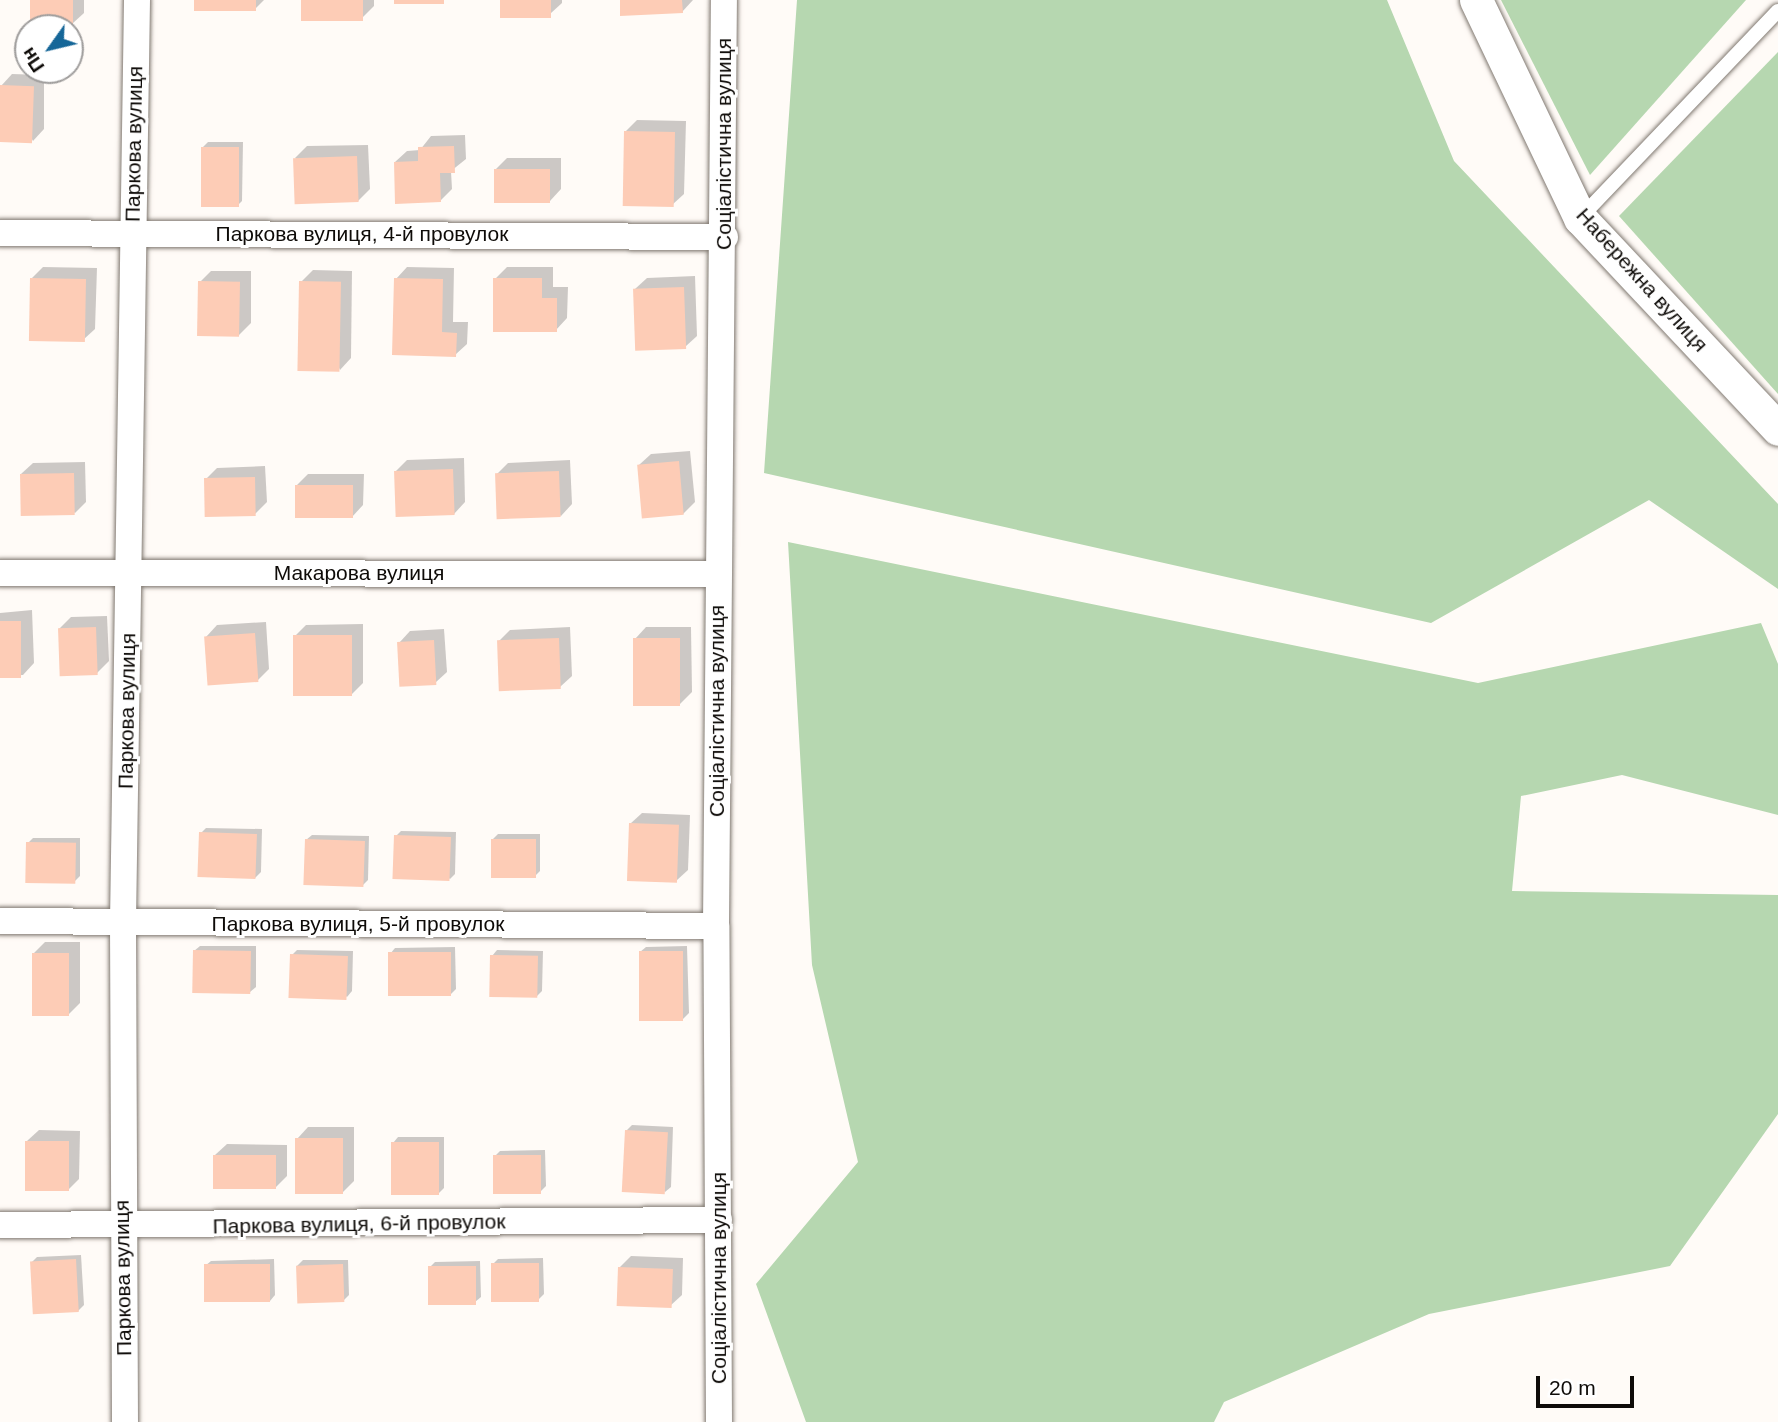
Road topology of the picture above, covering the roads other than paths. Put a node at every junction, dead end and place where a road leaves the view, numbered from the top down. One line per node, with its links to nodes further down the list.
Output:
1 (137, 0): 6 (street, Паркова вулиця)
2 (724, 0): 8 (street, Соціалістична вулиця)
3 (1476, 0): 5 (street, Набережна вулиця)
4 (1778, 11): 5 (lane)
5 (1580, 218): 9 (street, Набережна вулиця)
6 (132, 232): 7 (street, Паркова вулиця, 4-й провулок); 8 (street, Паркова вулиця, 4-й провулок); 10 (street, Паркова вулиця)
7 (0, 233)
8 (725, 237): 12 (street, Соціалістична вулиця)
9 (1778, 429)
10 (130, 572): 11 (street, Макарова вулиця); 12 (street, Макарова вулиця); 14 (street, Паркова вулиця)
11 (0, 573)
12 (718, 574): 15 (street, Соціалістична вулиця)
13 (0, 920): 14 (street, Паркова вулиця, 5-й провулок)
14 (123, 922): 15 (street, Паркова вулиця, 5-й провулок); 18 (street, Паркова вулиця)
15 (716, 926): 16 (street, Соціалістична вулиця)
16 (719, 1220): 18 (street, Паркова вулиця, 6-й провулок); 20 (street, Соціалістична вулиця)
17 (0, 1226): 18 (street, Паркова вулиця, 6-й провулок)
18 (122, 1227): 19 (street, Паркова вулиця)
19 (125, 1422)
20 (719, 1422)

